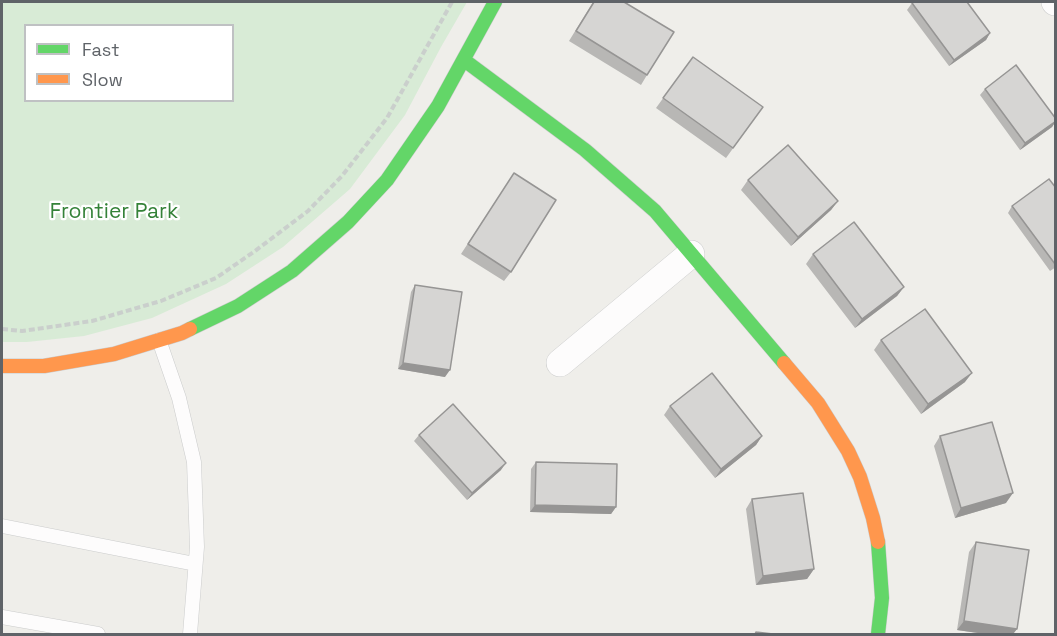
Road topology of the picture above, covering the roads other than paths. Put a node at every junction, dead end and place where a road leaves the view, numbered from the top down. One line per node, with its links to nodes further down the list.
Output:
1 (495, 2): 2 (street)
2 (464, 60): 3 (street); 4 (street)
3 (691, 254): 5 (street); 12 (street)
4 (159, 340): 6 (street); 8 (lane)
5 (560, 363)
6 (2, 366)
7 (2, 526): 8 (lane)
8 (195, 564): 11 (lane)
9 (2, 617): 10 (lane)
10 (98, 634)
11 (189, 634)
12 (878, 634)

